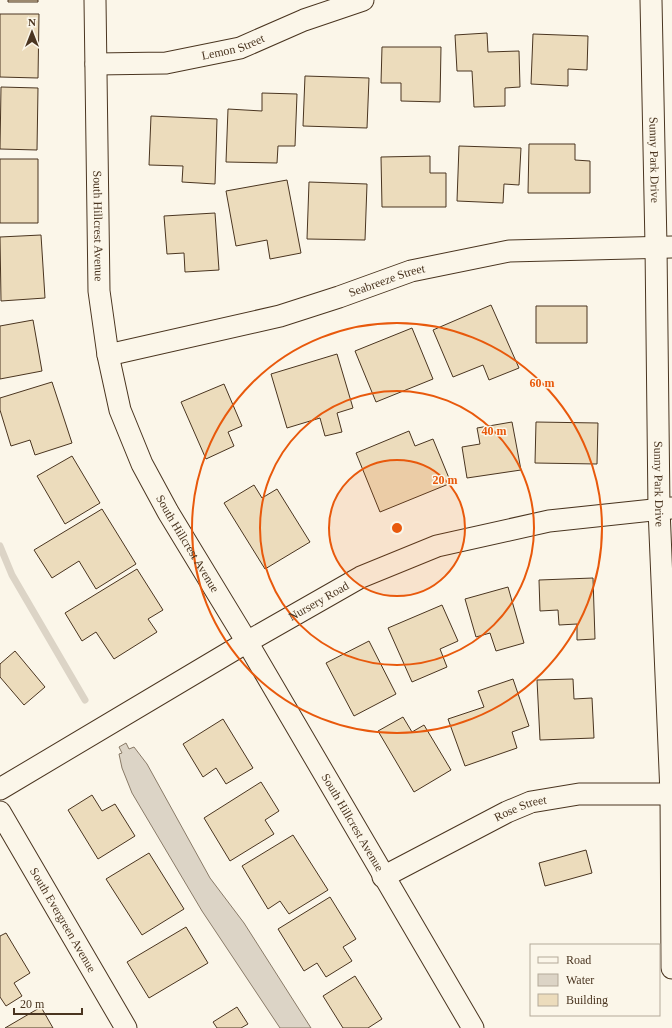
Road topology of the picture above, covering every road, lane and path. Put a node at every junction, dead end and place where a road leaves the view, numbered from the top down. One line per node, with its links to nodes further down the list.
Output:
1 (95, 0): 4 (street, South Hillcrest Avenue)
2 (363, 0): 4 (street, Lemon Street)
3 (651, 0): 5 (street, Sunny Park Drive)
4 (96, 64): 6 (street, South Hillcrest Avenue)
5 (664, 247): 6 (street, Seabreeze Street); 7 (street, Sunny Park Drive)
6 (108, 355): 8 (street, South Hillcrest Avenue)
7 (666, 509): 8 (street, Nursery Road); 10 (street, Sunny Park Drive)
8 (247, 642): 9 (street, Nursery Road); 12 (street, South Hillcrest Avenue)
9 (0, 789)
10 (671, 794): 12 (street, Rose Street); 13 (street, Sunny Park Drive)
11 (0, 812): 14 (street, South Evergreen Avenue)
12 (383, 877): 15 (street, South Hillcrest Avenue)
13 (672, 968)
14 (126, 1028)
15 (473, 1028)

